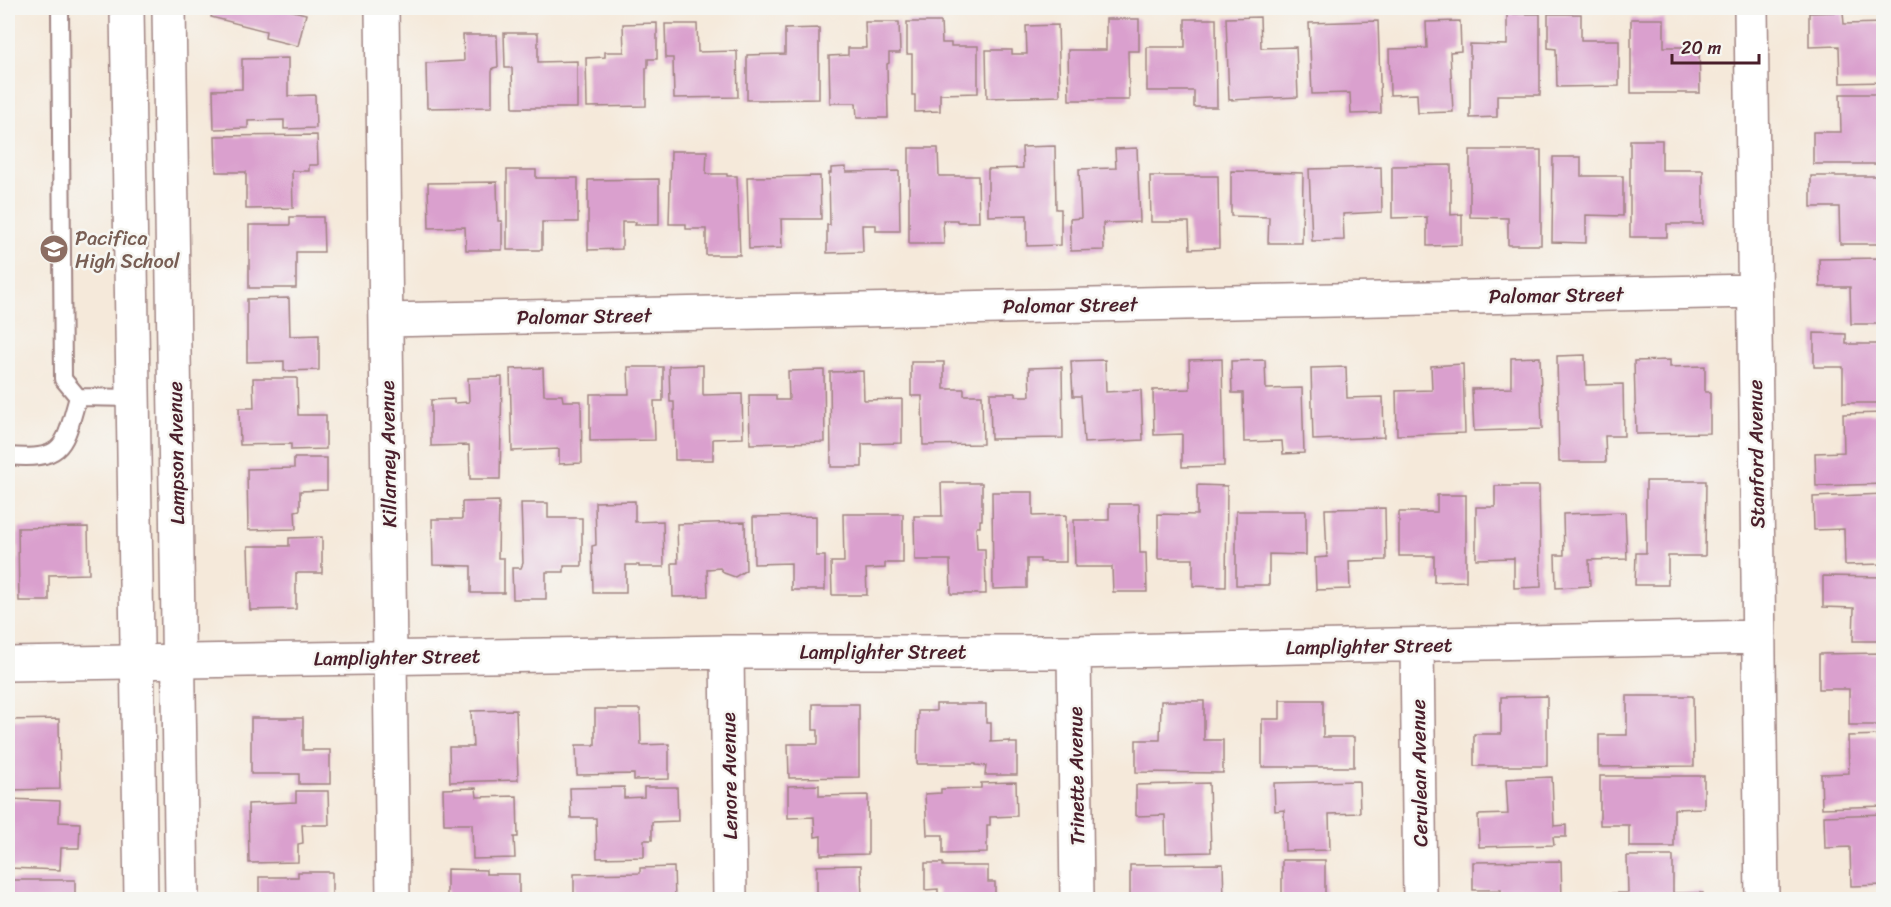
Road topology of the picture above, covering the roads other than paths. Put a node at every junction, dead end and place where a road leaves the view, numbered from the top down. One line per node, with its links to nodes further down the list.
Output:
1 (60, 8): 8 (lane)
2 (127, 8): 9 (street)
3 (169, 8): 16 (street, Lampson Avenue)
4 (382, 8): 7 (street, Killarney Avenue)
5 (1750, 8): 6 (street, Stanford Avenue)
6 (1754, 291): 7 (street, Palomar Street); 11 (street, Stanford Avenue)
7 (386, 320): 15 (street, Killarney Avenue)
8 (78, 397): 9 (lane); 10 (lane)
9 (134, 398): 17 (street)
10 (8, 456)
11 (1759, 637): 12 (street, Lamplighter Street); 25 (street, Stanford Avenue)
12 (1417, 646): 14 (street, Lamplighter Street); 24 (street, Cerulean Avenue)
13 (727, 652): 14 (street, Lamplighter Street); 15 (street, Lamplighter Street); 22 (street, Lenore Avenue)
14 (1074, 652): 23 (street, Trinette Avenue)
15 (390, 656): 16 (street, Lamplighter Street); 21 (street, Killarney Avenue)
16 (179, 661): 17 (street, Lamplighter Street); 20 (street, Lampson Avenue)
17 (138, 662): 18 (street, Lamplighter Street); 19 (street)
18 (8, 664)
19 (141, 900)
20 (182, 900)
21 (393, 900)
22 (730, 900)
23 (1077, 900)
24 (1420, 900)
25 (1762, 900)

